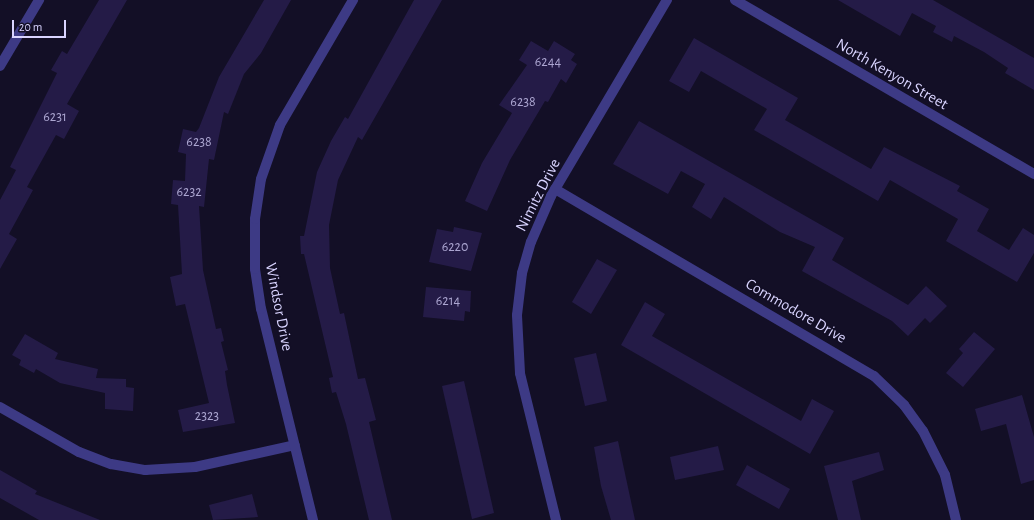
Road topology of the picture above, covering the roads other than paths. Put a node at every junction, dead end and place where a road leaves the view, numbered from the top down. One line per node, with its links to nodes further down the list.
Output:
1 (39, 0): 5 (street)
2 (353, 0): 9 (street, Windsor Drive)
3 (667, 0): 7 (street, Nimitz Drive)
4 (736, 0): 6 (street, North Kenyon Street)
5 (0, 66)
6 (1034, 174)
7 (555, 189): 11 (street, Nimitz Drive); 12 (street, Commodore Drive)
8 (0, 407): 9 (street)
9 (295, 445): 10 (street, Windsor Drive)
10 (313, 520)
11 (556, 520)
12 (956, 520)

